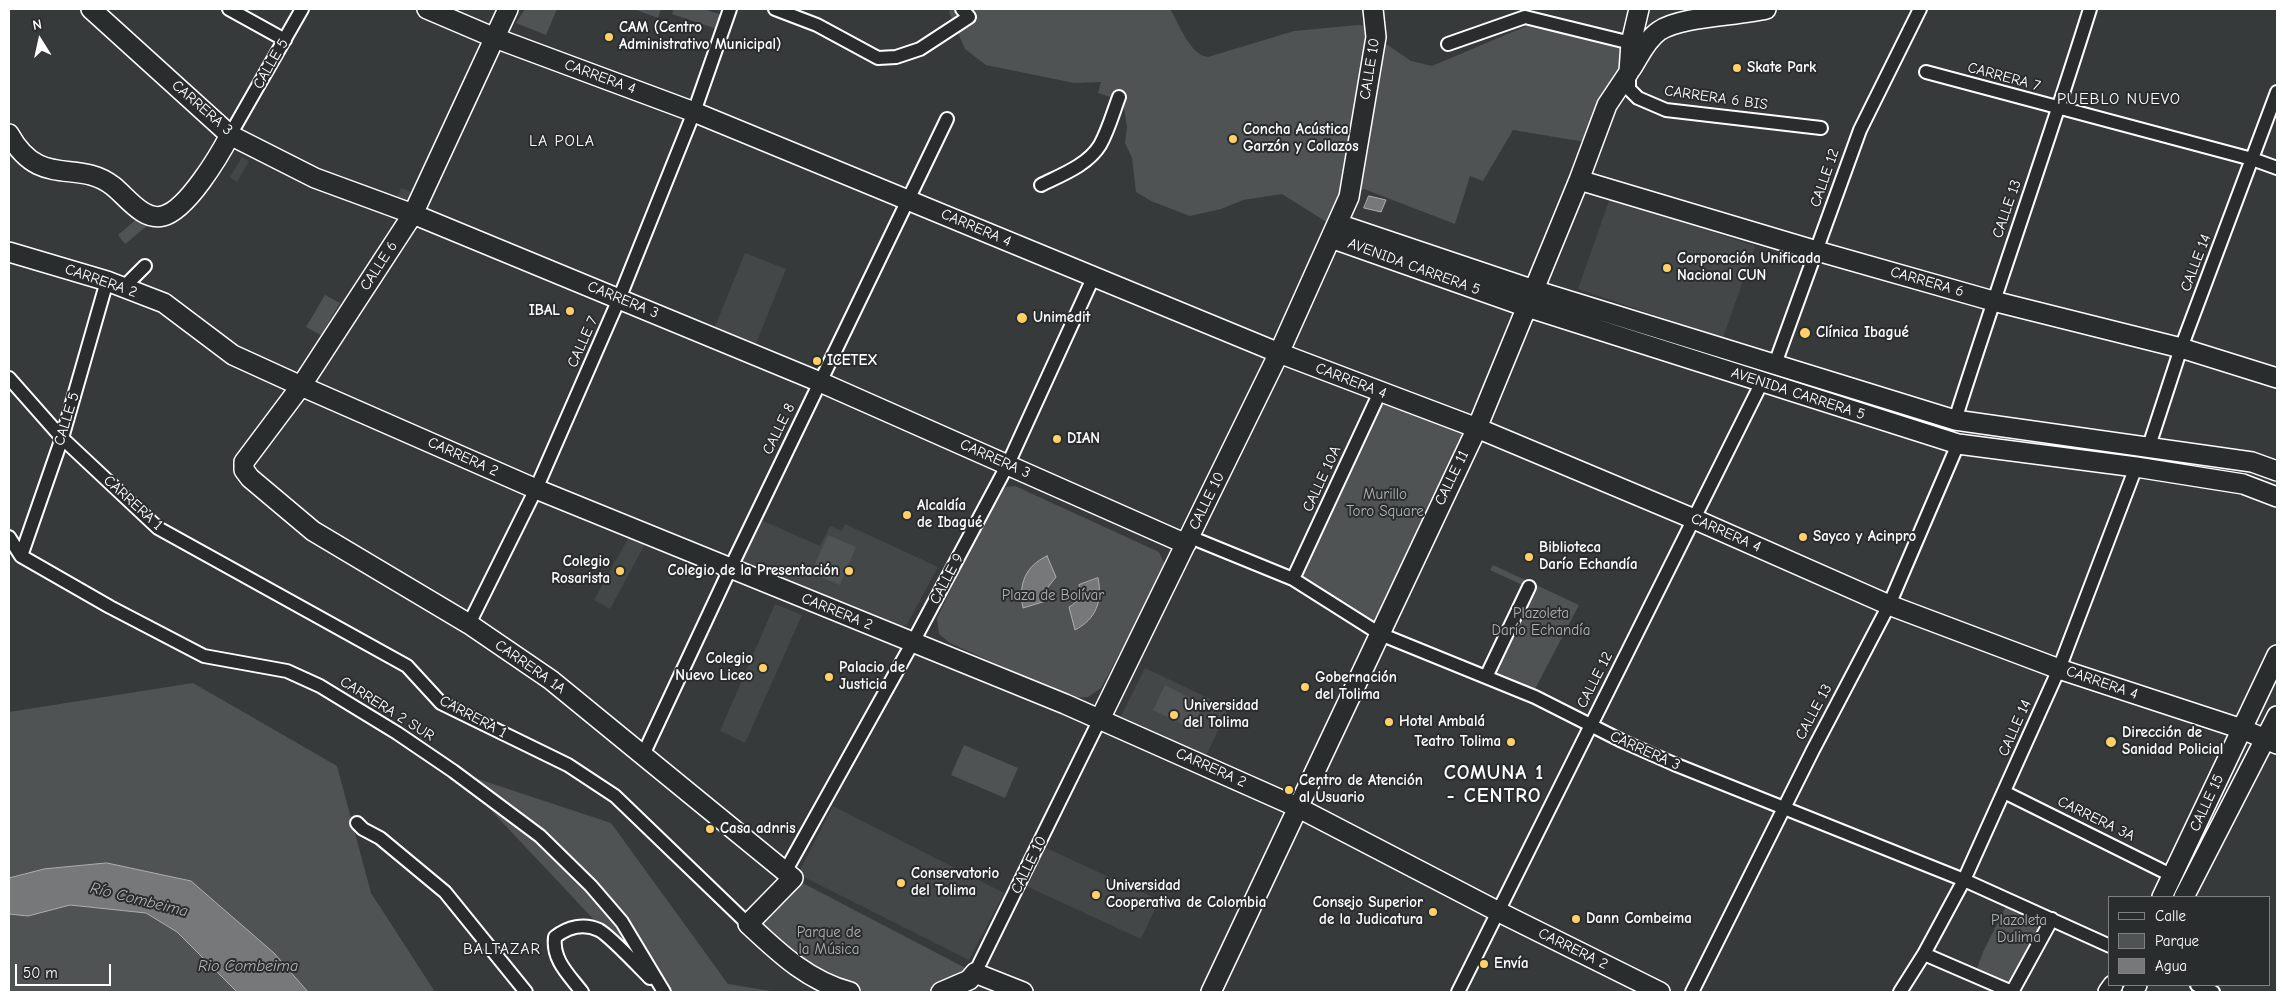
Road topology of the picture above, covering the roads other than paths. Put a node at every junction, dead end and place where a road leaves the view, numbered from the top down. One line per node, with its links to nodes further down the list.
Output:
1 (91, 9): 29 (main road, CARRERA 3)
2 (229, 9): 17 (street)
3 (302, 9): 17 (street, CALLE 5)
4 (427, 9): 16 (main road, CARRERA 4)
5 (508, 9): 16 (main road, CALLE 6)
6 (521, 9): 16 (main road, CALLE 6)
7 (730, 9): 25 (street, CALLE 7)
8 (775, 9): 14 (street)
9 (1372, 9): 36 (main road, CALLE 10)
10 (1639, 9): 18 (main road)
11 (1766, 9): 18 (main road)
12 (1920, 9): 37 (street, CALLE 12)
13 (2090, 9): 24 (street, CALLE 13)
14 (965, 13)
15 (1525, 13): 18 (street); 19 (street)
16 (495, 38): 25 (main road, CARRERA 4); 35 (main road, CALLE 6)
17 (285, 40): 29 (street, CALLE 5)
18 (1640, 42): 20 (main road, CALLE 11)
19 (1448, 44)
20 (1629, 72): 27 (street, CARRERA 6 BIS); 32 (main road, CALLE 11)
21 (1926, 72): 24 (street, CARRERA 7)
22 (2277, 92): 30 (street, CALLE 14)
23 (1119, 97): 33 (street)
24 (2059, 108): 30 (street, CARRERA 7); 44 (street, CALLE 13)
25 (694, 112): 34 (main road, CARRERA 4); 43 (street, CALLE 7)
26 (947, 119): 34 (street, CALLE 8)
27 (1821, 128)
28 (9, 134): 29 (main road, CALLE 5)
29 (230, 135): 35 (main road, CARRERA 3)
30 (2252, 158): 31 (street, CARRERA 7); 45 (street, CALLE 14)
31 (2277, 168)
32 (1579, 180): 37 (main road, CARRERA 6); 42 (main road, CALLE 11)
33 (1041, 185)
34 (907, 199): 40 (main road, CARRERA 4); 50 (street, CALLE 8)
35 (413, 214): 43 (main road, CARRERA 3); 52 (main road, CALLE 6)
36 (1335, 231): 42 (main road, AVENIDA CARRERA 5); 46 (main road, CALLE 10)
37 (1817, 251): 44 (main road, CARRERA 6); 47 (street, CALLE 12)
38 (9, 252): 41 (main road, CARRERA 2)
39 (146, 266): 41 (street)
40 (1093, 278): 46 (main road, CARRERA 4); 59 (street, CALLE 9)
41 (115, 284): 52 (main road, CARRERA 2); 56 (street, CALLE 5)
42 (1530, 298): 47 (main road, AVENIDA CARRERA 5); 51 (main road, AVENIDA CARRERA 5); 55 (main road, CALLE 11)
43 (619, 299): 50 (main road, CARRERA 3); 63 (street, CALLE 7)
44 (1993, 301): 45 (main road, CARRERA 6); 54 (street, CALLE 13)
45 (2181, 348): 48 (main road, CARRERA 6); 58 (street, CALLE 14)
46 (1279, 353): 53 (main road, CARRERA 4); 67 (main road, CALLE 10)
47 (1775, 364): 54 (main road, AVENIDA CARRERA 5)
48 (2277, 378)
49 (10, 382): 56 (street, CARRERA 1)
50 (820, 382): 59 (main road, CARRERA 3); 69 (street, CALLE 8)
51 (1762, 382): 57 (main road, AVENIDA CARRERA 5); 65 (street, CALLE 12)
52 (301, 386): 62 (main road, CALLE 6); 63 (main road, CARRERA 2)
53 (1380, 392): 55 (main road, CARRERA 4); 70 (street, CALLE 10A)
54 (1955, 420): 58 (main road, AVENIDA CARRERA 5)
55 (1476, 428): 65 (main road, CARRERA 4); 74 (main road, CALLE 11)
56 (62, 438): 68 (street, CALLE 5); 96 (street, CARRERA 1)
57 (1958, 444): 60 (main road, AVENIDA CARRERA 5); 72 (street, CALLE 13)
58 (2149, 446): 61 (main road, AVENIDA CARRERA 5)
59 (1008, 464): 67 (main road, CARRERA 3); 75 (street, CALLE 9)
60 (2136, 467): 64 (main road, AVENIDA CARRERA 5); 77 (street, CALLE 14)
61 (2277, 471)
62 (250, 478): 73 (main road, CARRERA 1A)
63 (536, 490): 69 (main road, CARRERA 2); 73 (street, CALLE 7)
64 (2277, 497)
65 (1694, 518): 72 (main road, CARRERA 4); 81 (street, CALLE 12)
66 (9, 537): 68 (street)
67 (1188, 540): 70 (street, CARRERA 3); 80 (main road, CALLE 10)
68 (21, 556): 101 (street, CARRERA 2 SUR)
69 (730, 569): 75 (main road, CARRERA 2); 84 (street, CALLE 8)
70 (1293, 579): 74 (street, CARRERA 3)
71 (1529, 588): 78 (street)
72 (1889, 605): 77 (main road, CARRERA 4); 87 (street, CALLE 13)
73 (469, 624): 84 (main road, CARRERA 1A)
74 (1380, 634): 78 (street, CARRERA 3); 86 (main road, CALLE 11)
75 (913, 642): 80 (main road, CARRERA 2); 89 (street, CALLE 9)
76 (2277, 655): 82 (main road, CALLE 15)
77 (2059, 669): 82 (main road, CARRERA 4); 85 (street, CALLE 14)
78 (1486, 677): 81 (street, CARRERA 3)
79 (2277, 716): 83 (main road, CALLE 15)
80 (1100, 719): 86 (main road, CARRERA 2); 99 (street, CALLE 10)
81 (1590, 725): 87 (street, CARRERA 3); 94 (street, CALLE 12)
82 (2242, 729): 83 (main road, CARRERA 4); 90 (main road, CALLE 15)
83 (2272, 742): 93 (main road, CALLE 15)
84 (643, 755): 89 (main road, CARRERA 1A)
85 (2004, 792): 90 (street, CARRERA 3A); 91 (street, CALLE 14)
86 (1297, 807): 94 (main road, CARRERA 2); 107 (main road, CALLE 11)
87 (1784, 808): 91 (street, CARRERA 3); 110 (street, CALLE 13)
88 (357, 822): 102 (street)
89 (789, 875): 96 (main road, CALLE 9)
90 (2172, 876): 92 (main road, CALLE 15)
91 (1964, 880): 95 (street, CARRERA 3); 98 (street, CALLE 14)
92 (2162, 896)
93 (2185, 896)
94 (1497, 912): 108 (street, CALLE 12); 109 (main road, CARRERA 2)
95 (2052, 919): 97 (street, CARRERA 3); 112 (street)
96 (748, 924): 104 (main road, CARRERA 1)
97 (2108, 945)
98 (1924, 954): 111 (street, CALLE 14); 112 (street)
99 (975, 973): 105 (main road); 106 (main road)
100 (2199, 986): 113 (street)
101 (664, 991): 103 (street)
102 (526, 992)
103 (582, 992)
104 (850, 992)
105 (941, 992)
106 (1023, 992)
107 (1211, 992)
108 (1458, 992)
109 (1660, 992)
110 (1692, 992)
111 (1900, 992)
112 (2012, 992)
113 (2213, 992)

